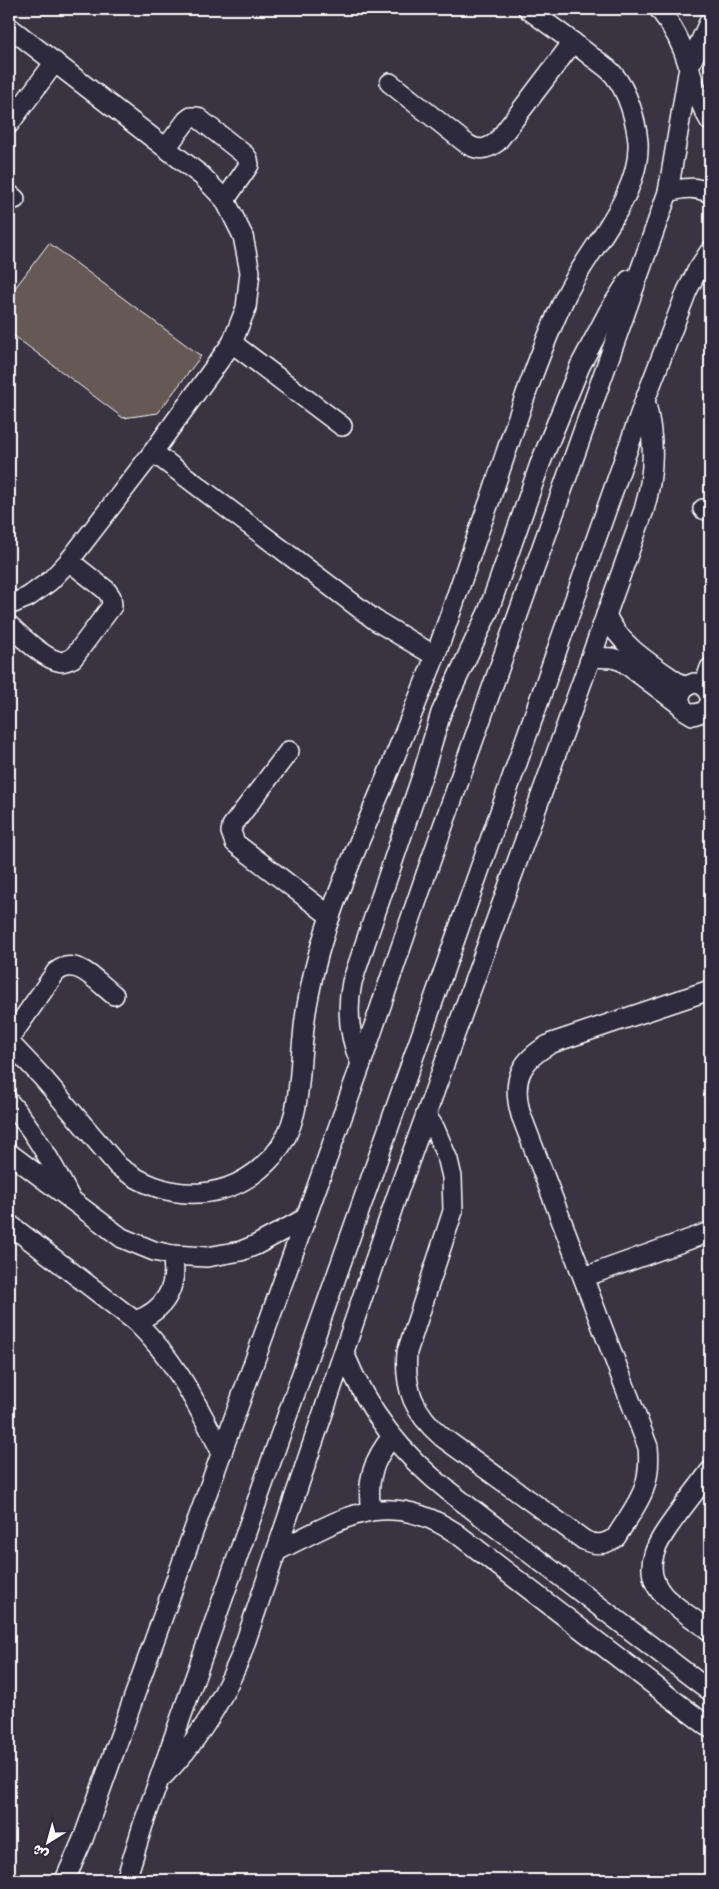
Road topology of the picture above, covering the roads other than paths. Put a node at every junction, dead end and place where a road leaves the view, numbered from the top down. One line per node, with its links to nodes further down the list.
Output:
1 (528, 9): 5 (street)
2 (659, 9): 7 (street)
3 (710, 20): 7 (street)
4 (9, 27): 6 (street)
5 (573, 42): 8 (street); 25 (street)
6 (55, 62): 10 (street); 11 (street)
7 (689, 67): 9 (street); 12 (street)
8 (390, 83)
9 (710, 121)
10 (9, 124)
11 (166, 148): 14 (street); 14 (street)
12 (668, 192): 13 (street); 16 (street)
13 (710, 193)
14 (225, 200): 17 (street)
15 (710, 251): 18 (street)
16 (644, 260): 34 (street); 34 (street)
17 (232, 343): 19 (street); 20 (street)
18 (645, 400): 23 (street); 38 (street)
19 (342, 426)
20 (152, 452): 21 (street); 25 (street)
21 (69, 561): 22 (street); 24 (street)
22 (9, 606)
23 (606, 616): 26 (street); 27 (street)
24 (9, 625)
25 (435, 656): 30 (street)
26 (591, 657): 27 (street); 36 (street)
27 (682, 695): 28 (street); 28 (street)
28 (707, 698)
29 (289, 751): 30 (street)
30 (330, 916): 33 (street)
31 (710, 990): 45 (street)
32 (114, 995): 33 (street)
33 (9, 1041)
34 (361, 1064): 41 (street)
35 (9, 1102): 40 (street)
36 (426, 1115): 39 (street); 45 (street)
37 (9, 1153): 40 (street)
38 (369, 1185): 39 (street); 56 (street)
39 (397, 1195): 47 (street)
40 (71, 1201): 44 (street)
41 (304, 1219): 44 (street); 49 (street)
42 (9, 1224): 46 (street)
43 (710, 1232): 45 (street)
44 (172, 1256): 46 (street)
45 (584, 1277)
46 (135, 1321): 49 (street)
47 (344, 1353): 48 (street); 52 (street)
48 (392, 1437): 51 (street); 54 (street)
49 (222, 1453): 57 (street)
50 (710, 1472): 53 (street)
51 (371, 1510): 52 (street); 55 (street)
52 (277, 1551): 56 (street)
53 (710, 1631)
54 (710, 1691)
55 (710, 1728)
56 (159, 1781): 58 (street)
57 (65, 1880)
58 (126, 1880)

